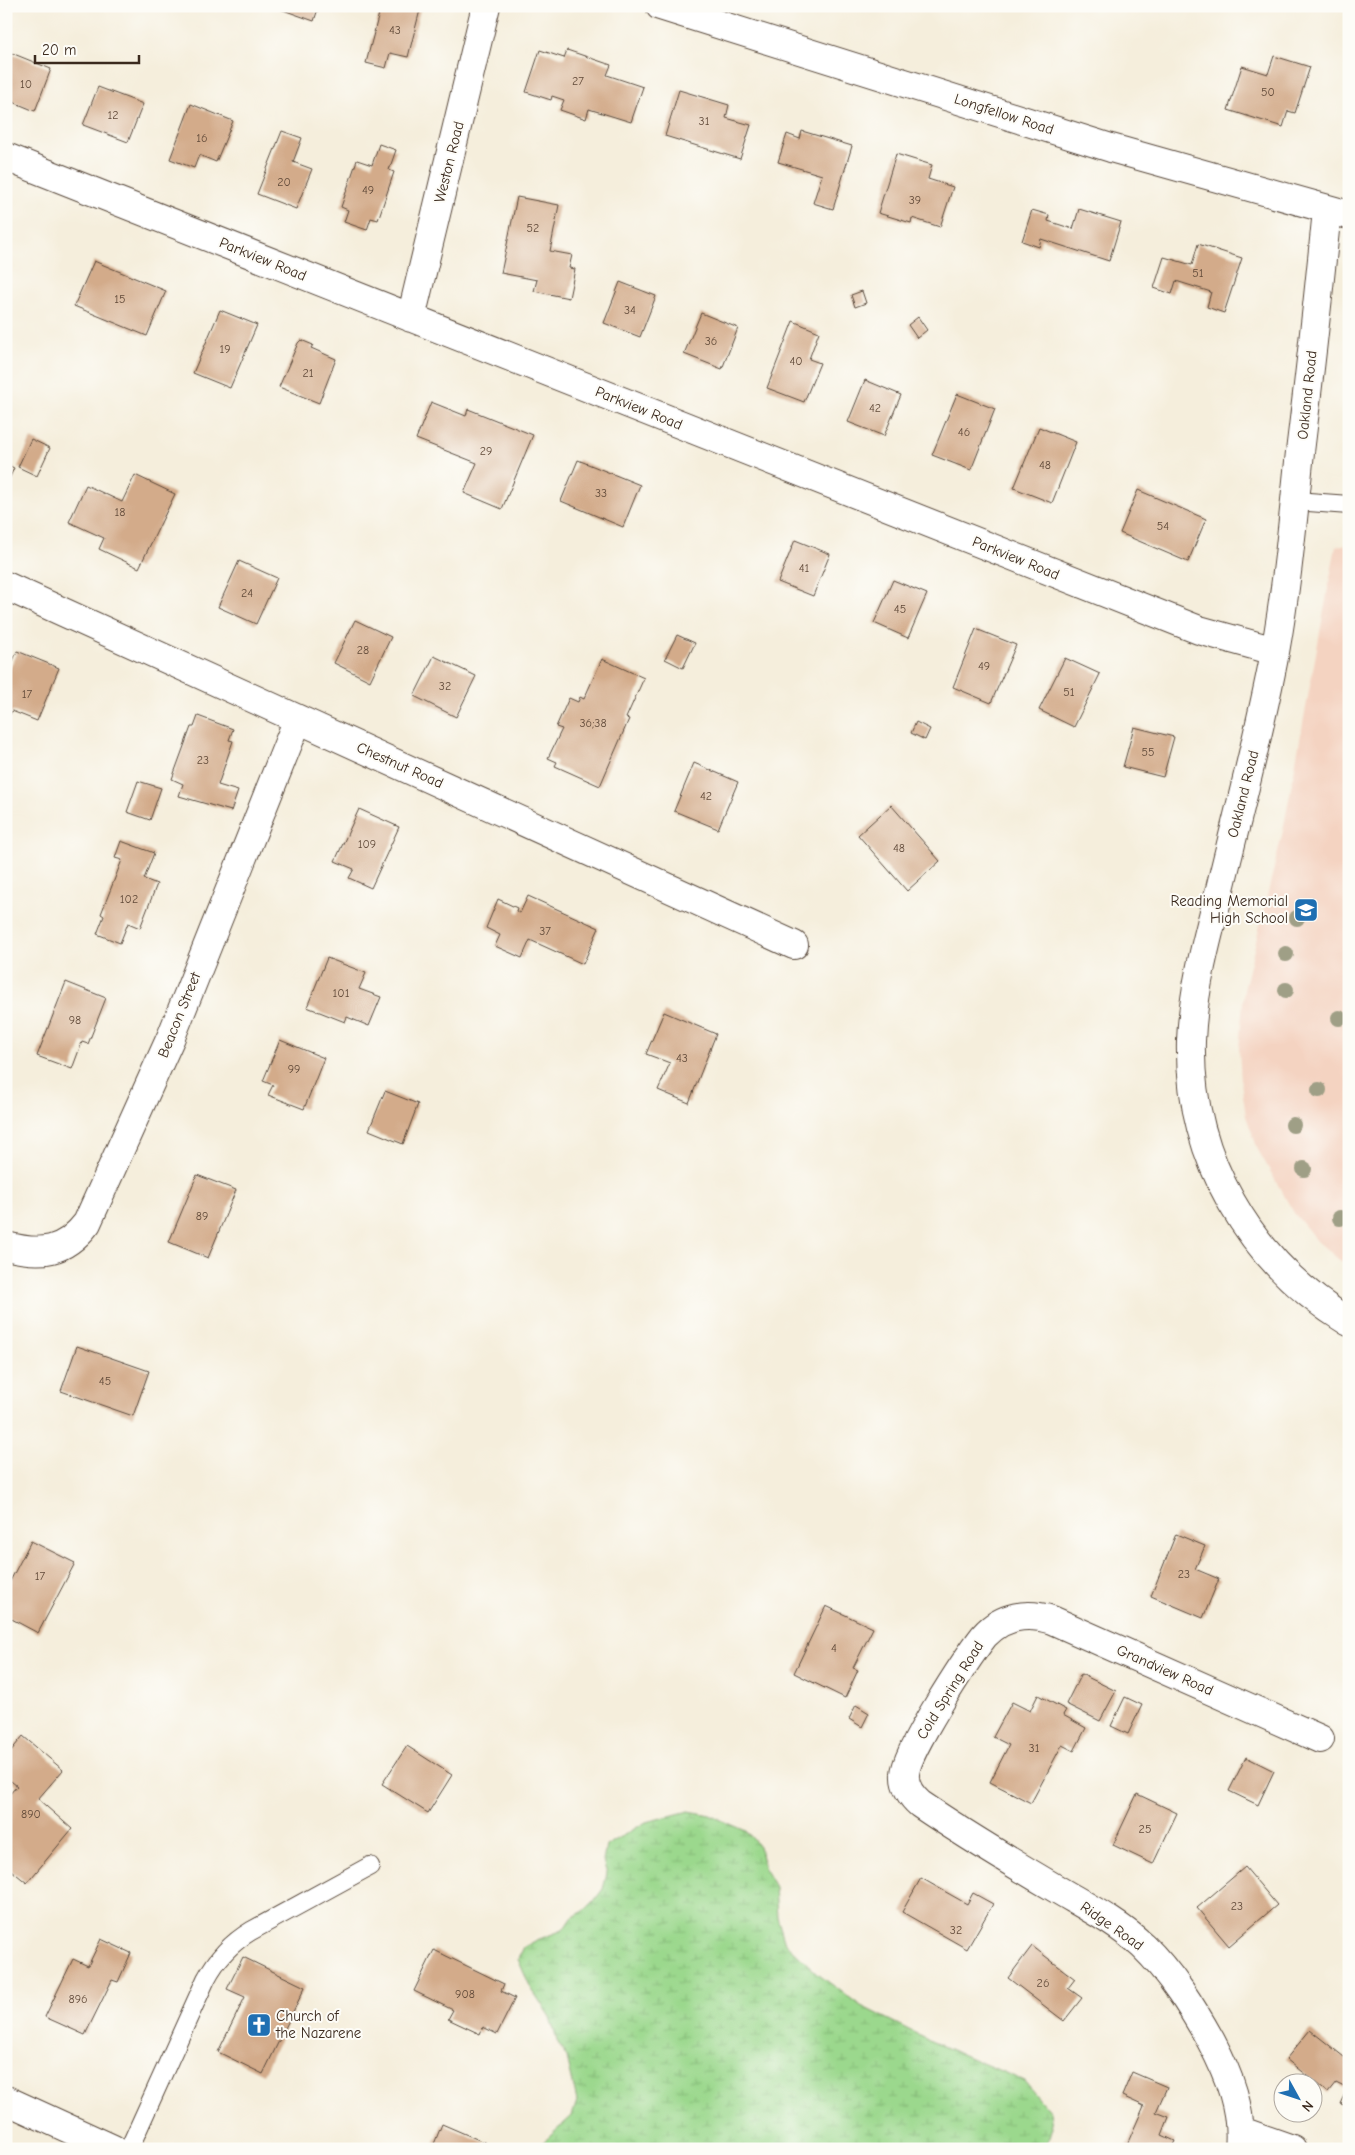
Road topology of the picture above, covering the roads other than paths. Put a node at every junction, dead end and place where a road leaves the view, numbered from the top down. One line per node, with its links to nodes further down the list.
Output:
1 (486, 6): 5 (street, Weston Road)
2 (660, 6): 4 (street, Longfellow Road)
3 (6, 157): 5 (street, Parkview Road)
4 (1338, 213): 6 (street, Oakland Road)
5 (411, 318): 9 (street, Parkview Road)
6 (1295, 501): 7 (lane); 9 (street, Oakland Road)
7 (1349, 505)
8 (6, 586): 10 (street, Chestnut Road)
9 (1275, 651): 13 (street, Oakland Road)
10 (298, 719): 11 (street, Chestnut Road); 12 (street, Beacon Street)
11 (794, 945)
12 (6, 1246)
13 (1349, 1322)
14 (1006, 1620): 15 (street, Grandview Road); 16 (street, Cold Spring Road)
15 (1320, 1739)
16 (906, 1770): 19 (street, Ridge Road)
17 (370, 1866): 21 (lane)
18 (6, 2100): 20 (street)
19 (1240, 2140): 22 (street)
20 (112, 2149)
21 (128, 2149)
22 (1292, 2149)

